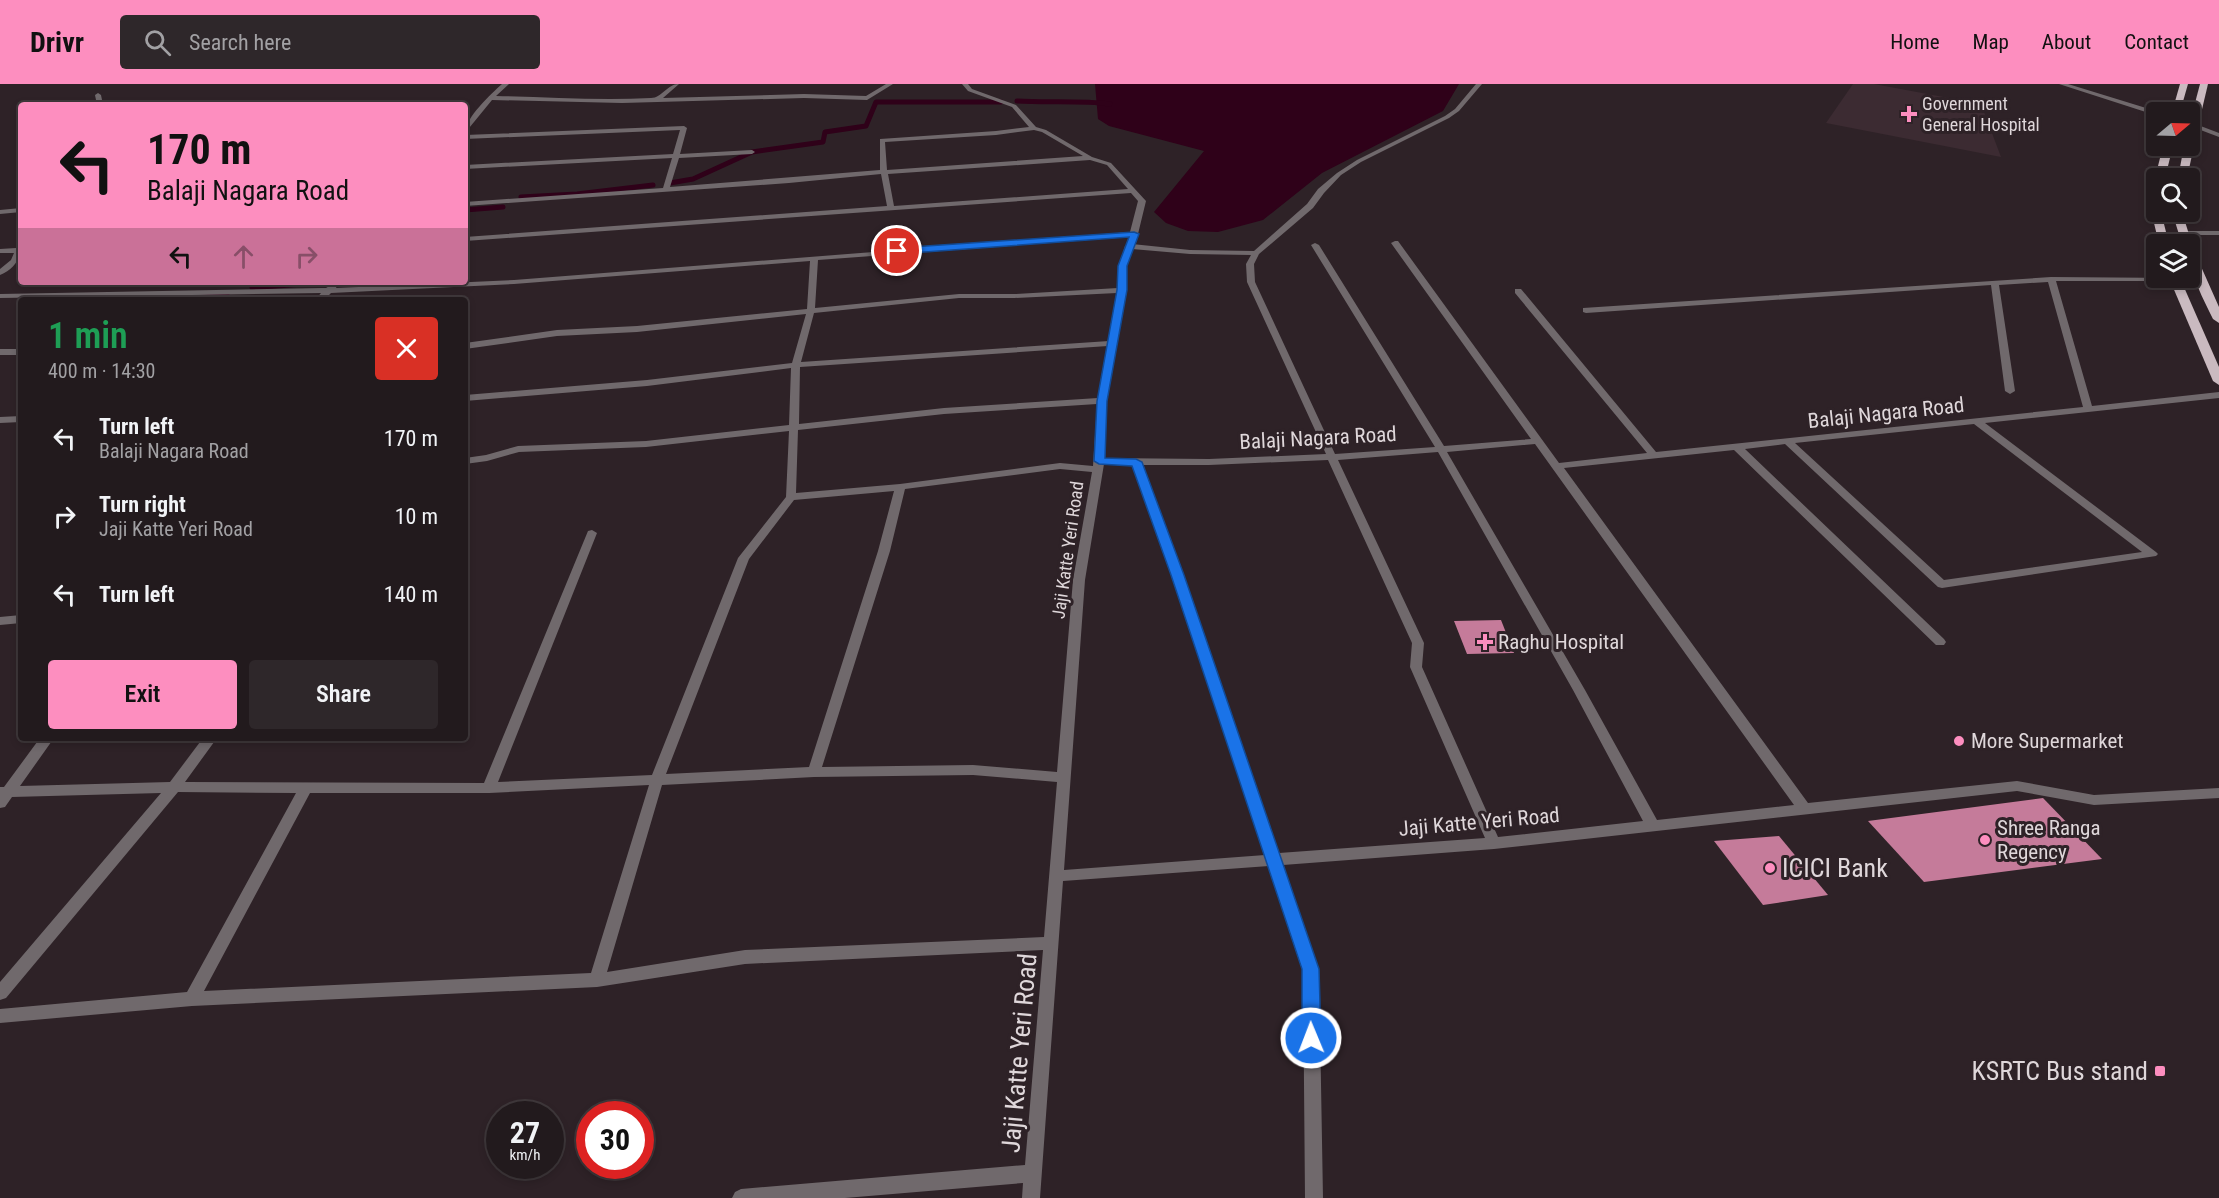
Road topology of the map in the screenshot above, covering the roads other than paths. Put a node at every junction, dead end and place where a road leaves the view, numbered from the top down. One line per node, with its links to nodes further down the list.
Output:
1 (506, 84): 10 (street)
2 (676, 84): 11 (street)
3 (890, 84): 11 (street)
4 (964, 84): 17 (street)
5 (1479, 84): 43 (street)
6 (2062, 84): 15 (street)
7 (2184, 84): 13 (highway)
8 (2204, 84): 14 (highway)
9 (98, 95): 12 (street)
10 (490, 98): 11 (street); 16 (street)
11 (657, 100)
12 (99, 102)
13 (2179, 102)
14 (2198, 102)
15 (2146, 111)
16 (468, 127)
17 (1034, 128): 23 (street); 25 (street)
18 (2200, 128): 19 (street)
19 (2219, 135)
20 (468, 137): 22 (street)
21 (752, 152): 22 (street)
22 (677, 156): 24 (street); 26 (street)
23 (1090, 158): 25 (street); 27 (street)
24 (468, 167)
25 (884, 172): 26 (street); 29 (street)
26 (666, 189): 28 (street)
27 (1133, 191): 29 (street); 35 (street, Jaji Katte Yeri Road)
28 (468, 204)
29 (891, 209): 36 (street)
30 (18, 210): 31 (street)
31 (0, 212)
32 (2180, 222): 33 (highway)
33 (2182, 233): 34 (street)
34 (2219, 233)
35 (1134, 234): 39 (street, Jaji Katte Yeri Road); 44 (street)
36 (468, 238)
37 (1395, 243): 77 (street)
38 (1315, 245): 80 (street)
39 (1129, 246): 43 (street); 55 (street, Jaji Katte Yeri Road)
40 (18, 249): 41 (street)
41 (0, 251)
42 (18, 253): 45 (street)
43 (1256, 253): 81 (street)
44 (814, 258): 50 (street); 59 (street)
45 (0, 273)
46 (2200, 276): 61 (highway)
47 (2146, 278): 48 (street)
48 (2051, 279): 49 (street); 72 (street)
49 (1995, 283): 60 (street); 68 (street)
50 (468, 284)
51 (335, 285): 54 (street)
52 (434, 285): 54 (street)
53 (2179, 288): 67 (highway)
54 (329, 289): 57 (street); 58 (street)
55 (1122, 290): 59 (street); 62 (street, Jaji Katte Yeri Road)
56 (1518, 291): 82 (street)
57 (0, 296)
58 (322, 297)
59 (811, 310): 63 (street); 66 (street)
60 (1586, 310)
61 (2219, 319)
62 (1112, 343): 66 (street); 71 (street, Jaji Katte Yeri Road)
63 (468, 346)
64 (0, 352): 65 (street)
65 (18, 352)
66 (796, 365): 70 (street); 76 (street)
67 (2219, 381)
68 (2010, 391)
69 (2219, 395): 72 (street, Balaji Nagara Road)
70 (468, 398)
71 (1102, 401): 76 (street); 85 (street, Jaji Katte Yeri Road)
72 (2088, 409): 75 (street, Balaji Nagara Road)
73 (18, 419): 74 (street)
74 (0, 420)
75 (1976, 421): 78 (street, Balaji Nagara Road); 78 (street)
76 (794, 426): 83 (street); 88 (street)
77 (1539, 441): 80 (street, Balaji Nagara Road); 86 (street)
78 (1787, 441): 79 (street, Balaji Nagara Road)
79 (1737, 447): 82 (street, Balaji Nagara Road); 92 (street)
80 (1441, 449): 81 (street, Balaji Nagara Road); 104 (street)
81 (1330, 455): 84 (street, Balaji Nagara Road); 105 (street)
82 (1654, 456): 86 (street, Balaji Nagara Road)
83 (468, 461)
84 (1136, 462): 85 (street, Balaji Nagara Road); 106 (street)
85 (1099, 465): 87 (street, Balaji Nagara Road); 96 (street, Jaji Katte Yeri Road)
86 (1557, 466): 103 (street)
87 (900, 487): 88 (street, Balaji Nagara Road); 95 (street)
88 (791, 497): 97 (street)
89 (592, 533): 100 (street)
90 (18, 619): 91 (street)
91 (0, 621)
92 (1940, 642)
93 (45, 741): 102 (street)
94 (208, 741): 98 (street)
95 (814, 772): 96 (street); 97 (street)
96 (1064, 778): 107 (street, Jaji Katte Yeri Road)
97 (657, 780): 100 (street); 109 (street)
98 (174, 787): 99 (street); 102 (street); 110 (street)
99 (306, 787): 100 (street); 111 (street)
100 (489, 788)
101 (2219, 793): 103 (street, Jaji Katte Yeri Road)
102 (3, 795)
103 (1804, 808): 104 (street, Jaji Katte Yeri Road)
104 (1653, 826): 105 (street, Jaji Katte Yeri Road)
105 (1494, 843): 106 (street, Jaji Katte Yeri Road)
106 (1275, 860): 107 (street, Jaji Katte Yeri Road); 116 (street)
107 (1057, 876): 108 (street, Jaji Katte Yeri Road)
108 (1052, 944): 109 (street); 113 (street, Jaji Katte Yeri Road)
109 (597, 980): 111 (street)
110 (0, 993)
111 (192, 999): 112 (street)
112 (0, 1016)
113 (1033, 1173): 114 (street); 115 (street, Jaji Katte Yeri Road)
114 (741, 1198)
115 (1030, 1198)
116 (1314, 1198)

